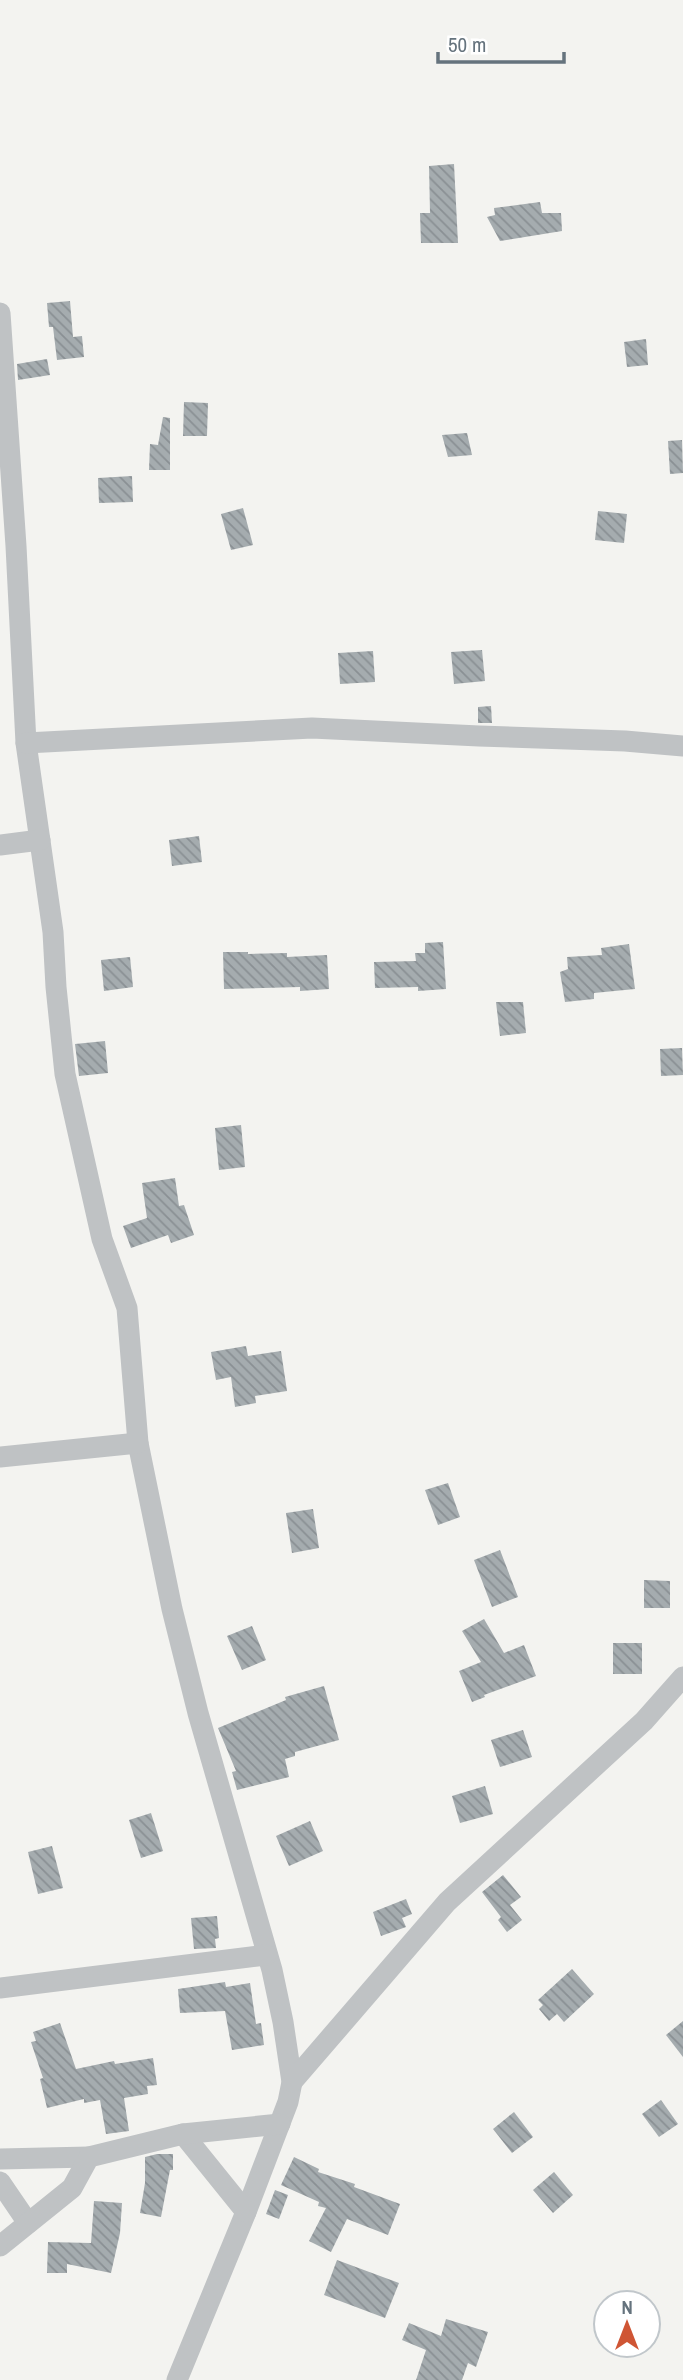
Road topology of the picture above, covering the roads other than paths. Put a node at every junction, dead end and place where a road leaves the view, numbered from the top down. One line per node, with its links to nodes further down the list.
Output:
1 (0, 313): 2 (street)
2 (26, 743): 3 (street); 4 (street)
3 (683, 746)
4 (40, 840): 5 (street); 6 (street)
5 (0, 845)
6 (138, 1443): 7 (street); 9 (street)
7 (0, 1457)
8 (683, 1676): 11 (street)
9 (266, 1955): 10 (street); 11 (street)
10 (0, 1988)
11 (292, 2082): 12 (street)
12 (280, 2124): 13 (street); 17 (street)
13 (183, 2134): 14 (street); 17 (street)
14 (89, 2157): 15 (street); 18 (street)
15 (0, 2159)
16 (0, 2182): 18 (street)
17 (246, 2212): 20 (street)
18 (28, 2222): 19 (street)
19 (0, 2246)
20 (177, 2380)

